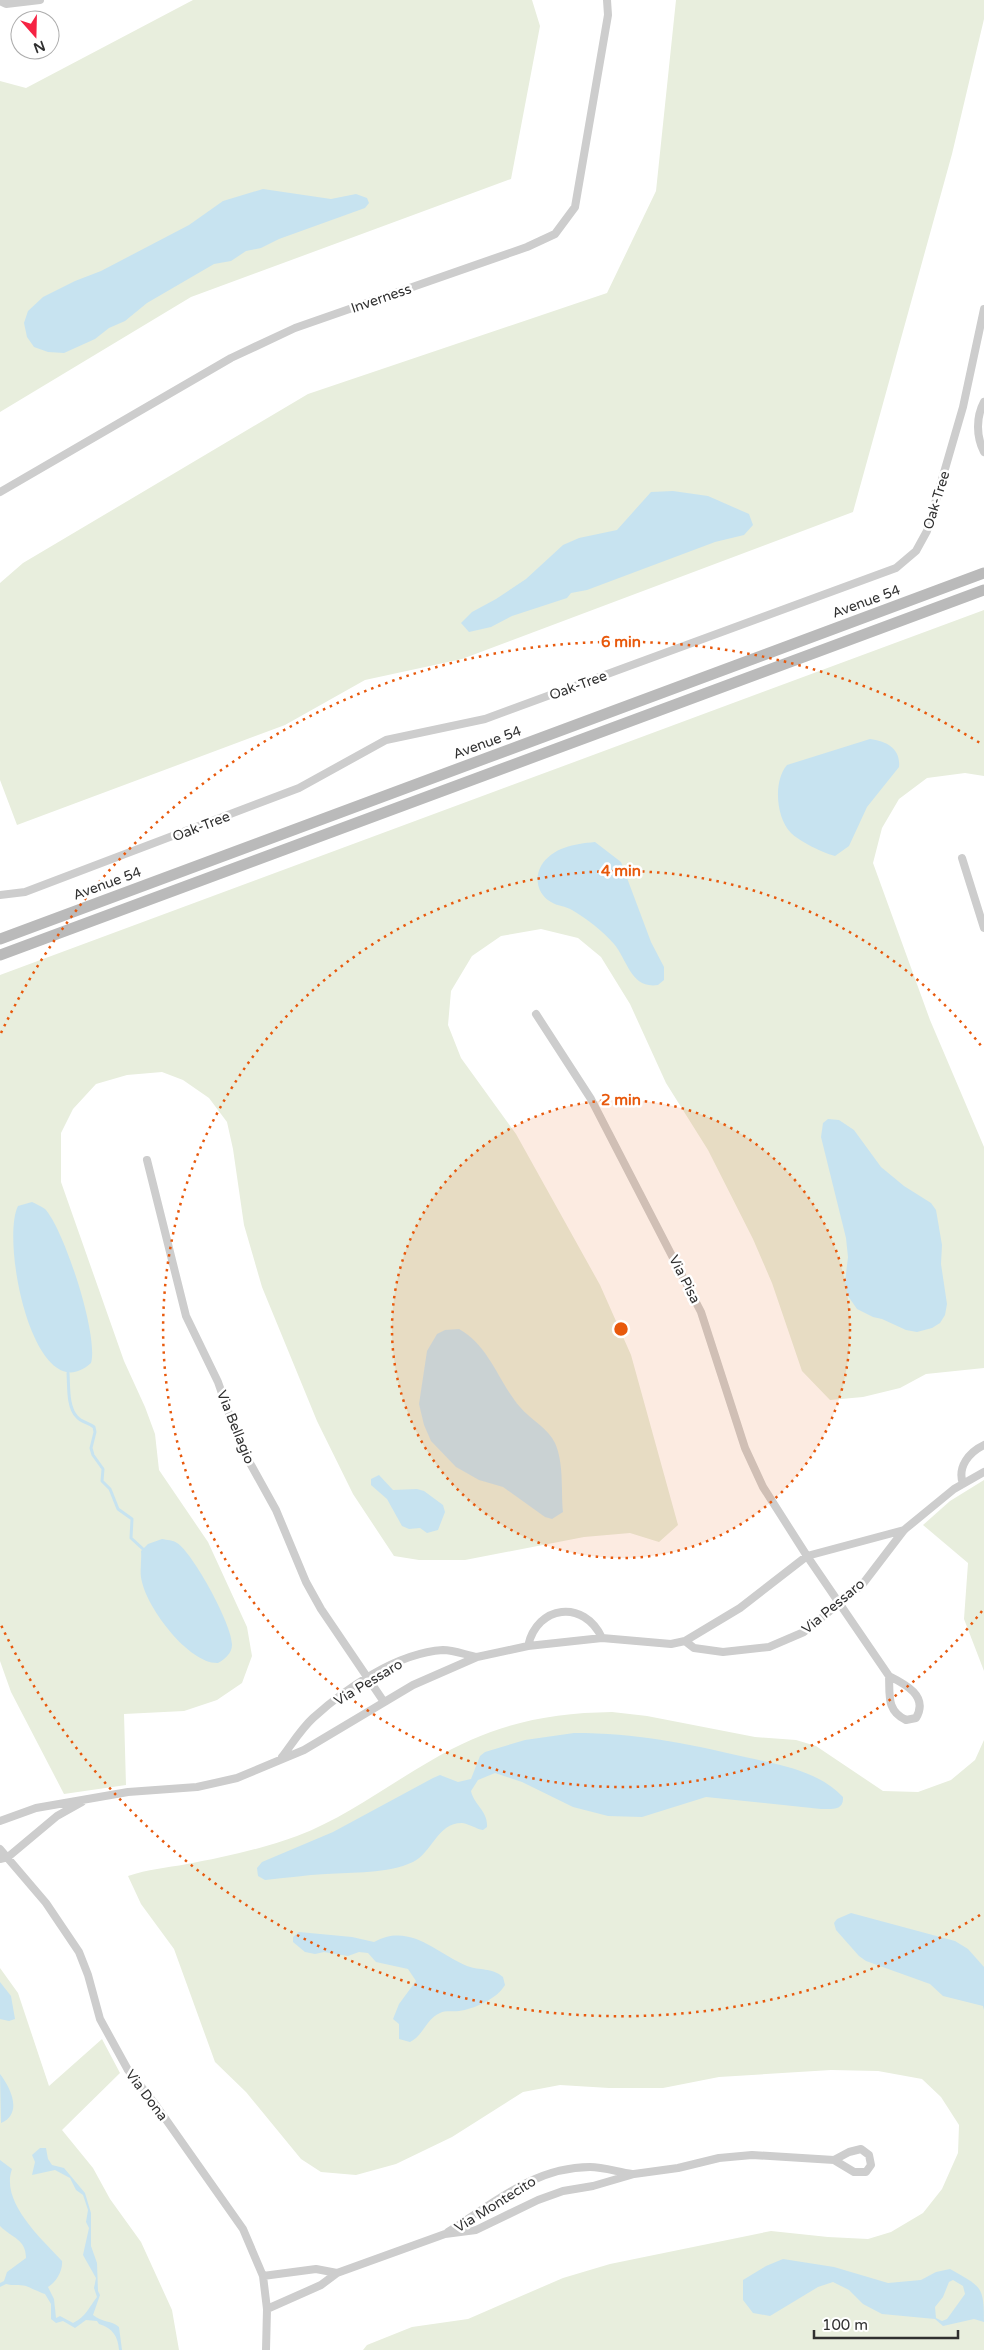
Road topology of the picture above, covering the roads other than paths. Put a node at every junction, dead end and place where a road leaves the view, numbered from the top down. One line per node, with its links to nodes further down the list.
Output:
1 (40, 0): 3 (street)
2 (607, 0): 7 (street, Inverness)
3 (0, 1)
4 (984, 309): 11 (street, Oak-Tree)
5 (984, 402): 6 (street)
6 (984, 452)
7 (0, 492)
8 (984, 573): 13 (street, Avenue 54)
9 (984, 590): 14 (street)
10 (962, 858): 12 (street)
11 (0, 895)
12 (984, 928)
13 (0, 939)
14 (0, 955)
15 (536, 1014): 21 (street, Via Pisa)
16 (147, 1160): 28 (street, Via Bellagio)
17 (984, 1445): 19 (street)
18 (984, 1472): 19 (street, Via Pessaro)
19 (963, 1484): 20 (street, Via Pessaro)
20 (904, 1530): 21 (street, Via Pessaro); 22 (street, Via Pessaro)
21 (806, 1556): 22 (street, Via Pisa); 24 (street, Via Pessaro)
22 (840, 1604): 24 (street, Via Pessaro); 27 (street, Via Pisa)
23 (602, 1638): 24 (street, Via Pessaro); 25 (street, Via Pessaro); 25 (street)
24 (684, 1641)
25 (528, 1646): 26 (street, Via Pessaro)
26 (477, 1657): 28 (street, Via Pessaro); 29 (street, Via Pessaro)
27 (889, 1676): 27 (street)
28 (369, 1678): 29 (street, Via Bellagio); 30 (street, Via Pessaro)
29 (384, 1702): 30 (street, Via Pessaro)
30 (281, 1759): 31 (street, Via Pessaro)
31 (88, 1799): 32 (street, Via Pessaro); 34 (street, Via Pessaro)
32 (0, 1821)
33 (0, 1848): 34 (street, Via Dona)
34 (4, 1858): 39 (street, Via Dona)
35 (834, 2160): 35 (street, Via Montecito); 36 (street, Via Montecito)
36 (634, 2174): 37 (street, Via Montecito); 37 (street, Via Montecito)
37 (445, 2234): 38 (street, Via Montecito)
38 (338, 2273): 39 (street, Via Montecito); 40 (street, Via Montecito)
39 (263, 2276): 40 (street, Via Dona)
40 (267, 2309): 41 (street, Via Dona)
41 (266, 2350)

